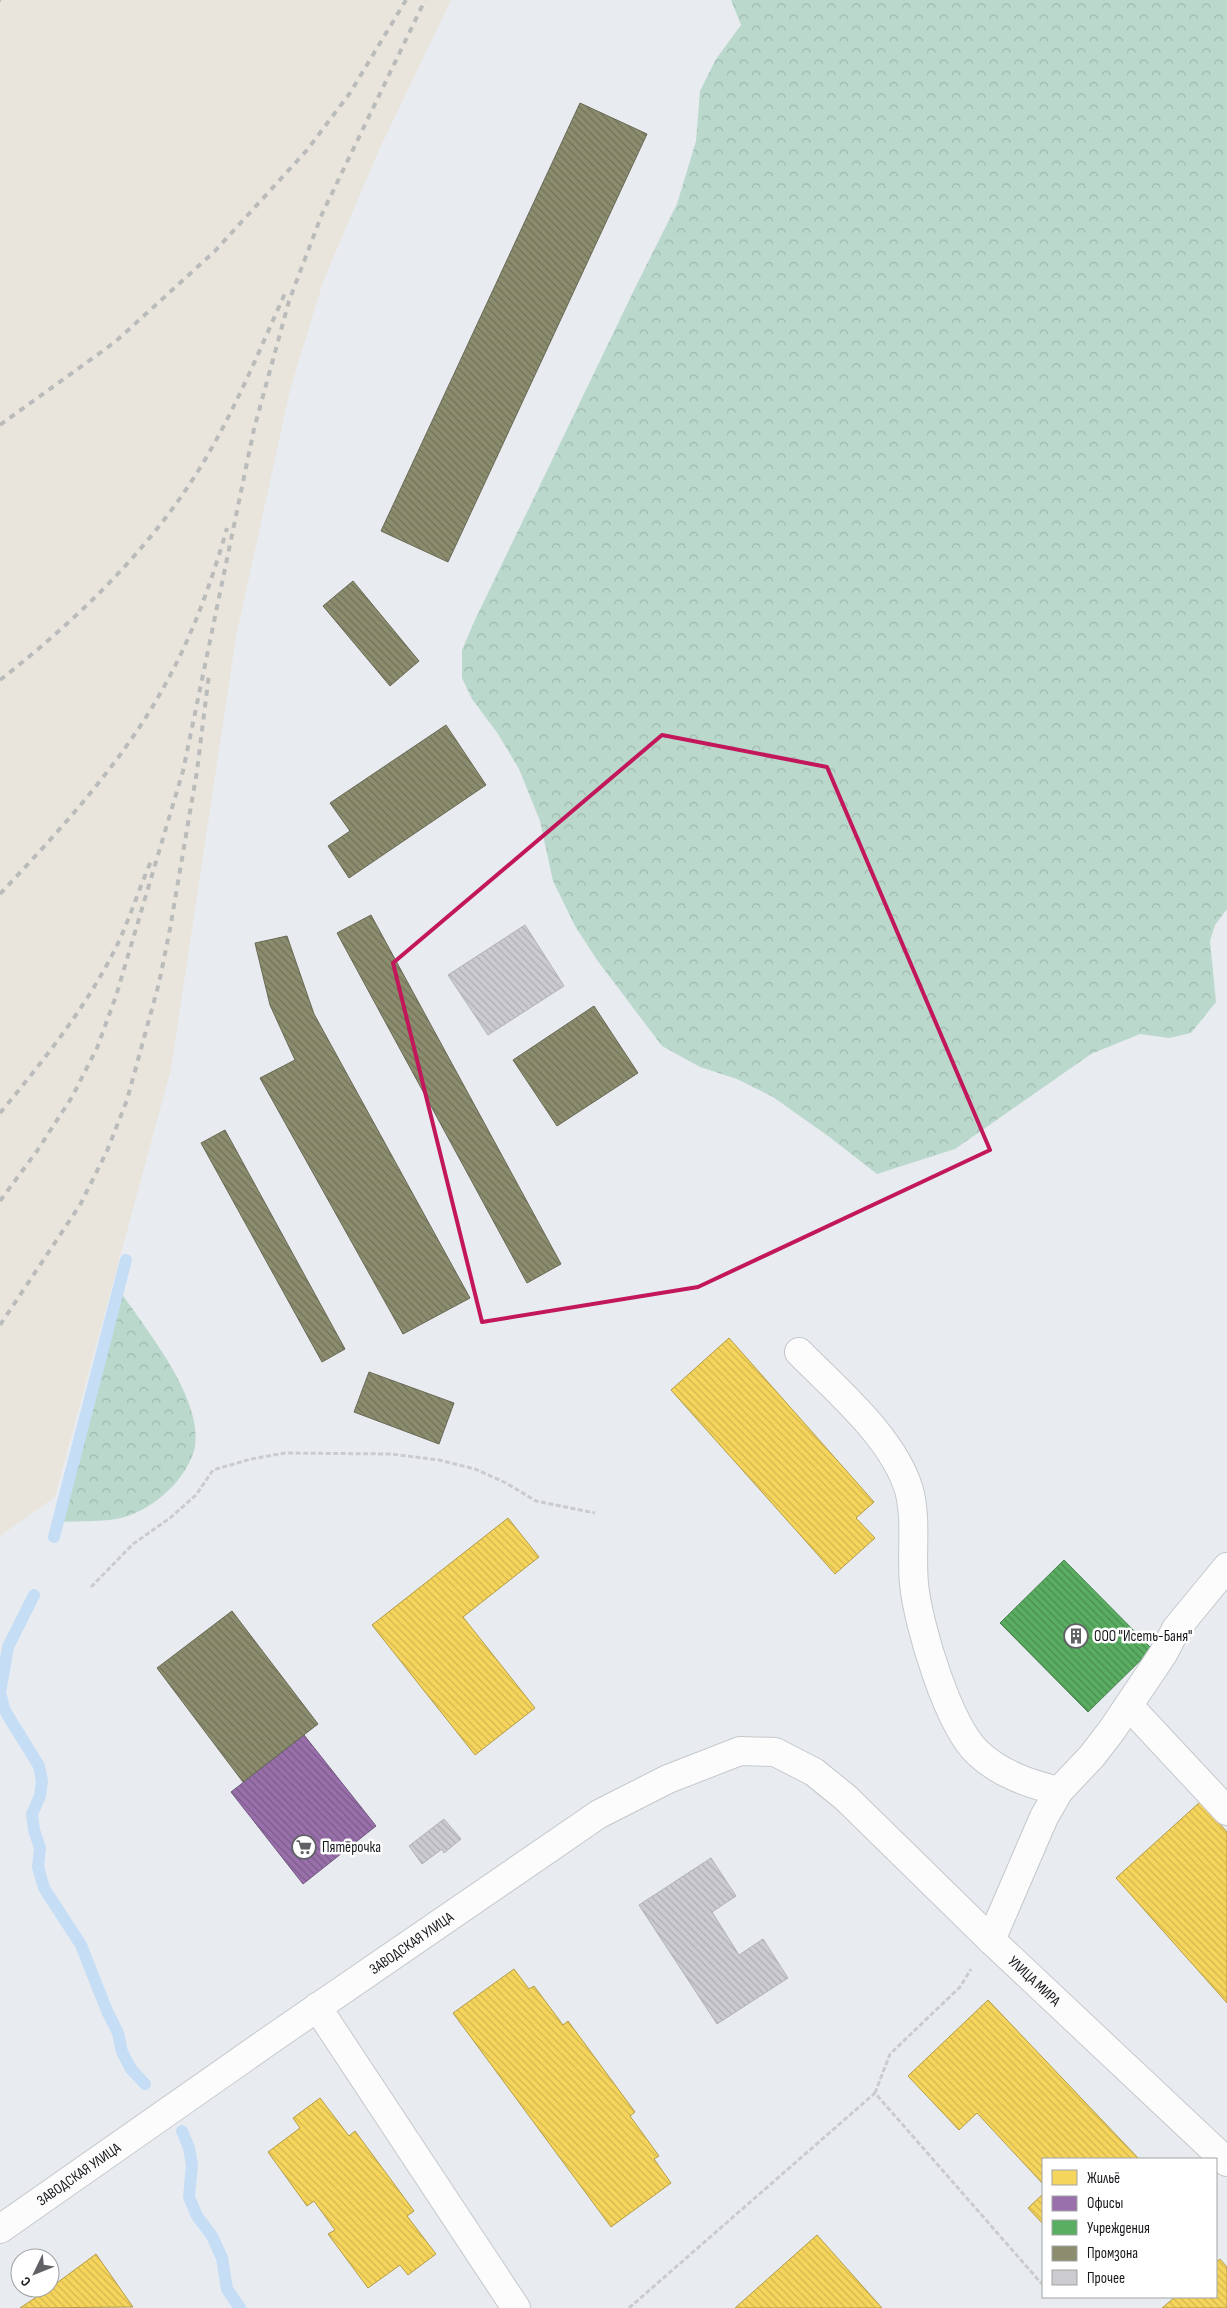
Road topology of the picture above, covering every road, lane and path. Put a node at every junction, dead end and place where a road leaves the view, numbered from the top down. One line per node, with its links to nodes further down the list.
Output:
1 (799, 1352): 6 (street)
2 (595, 1513): 4 (path)
3 (1227, 1567): 5 (street)
4 (91, 1587)
5 (1129, 1706): 6 (street); 8 (street)
6 (1059, 1791): 9 (street)
7 (846, 1798): 9 (street, УЛИЦА МИРА); 10 (street, ЗАВОДСКАЯ УЛИЦА)
8 (1227, 1811)
9 (991, 1940): 11 (path); 12 (street, УЛИЦА МИРА)
10 (318, 2007): 13 (street, ЗАВОДСКАЯ УЛИЦА); 15 (street)
11 (874, 2094): 14 (path); 16 (path)
12 (1227, 2162)
13 (0, 2229)
14 (1042, 2282)
15 (516, 2308)
16 (629, 2308)

